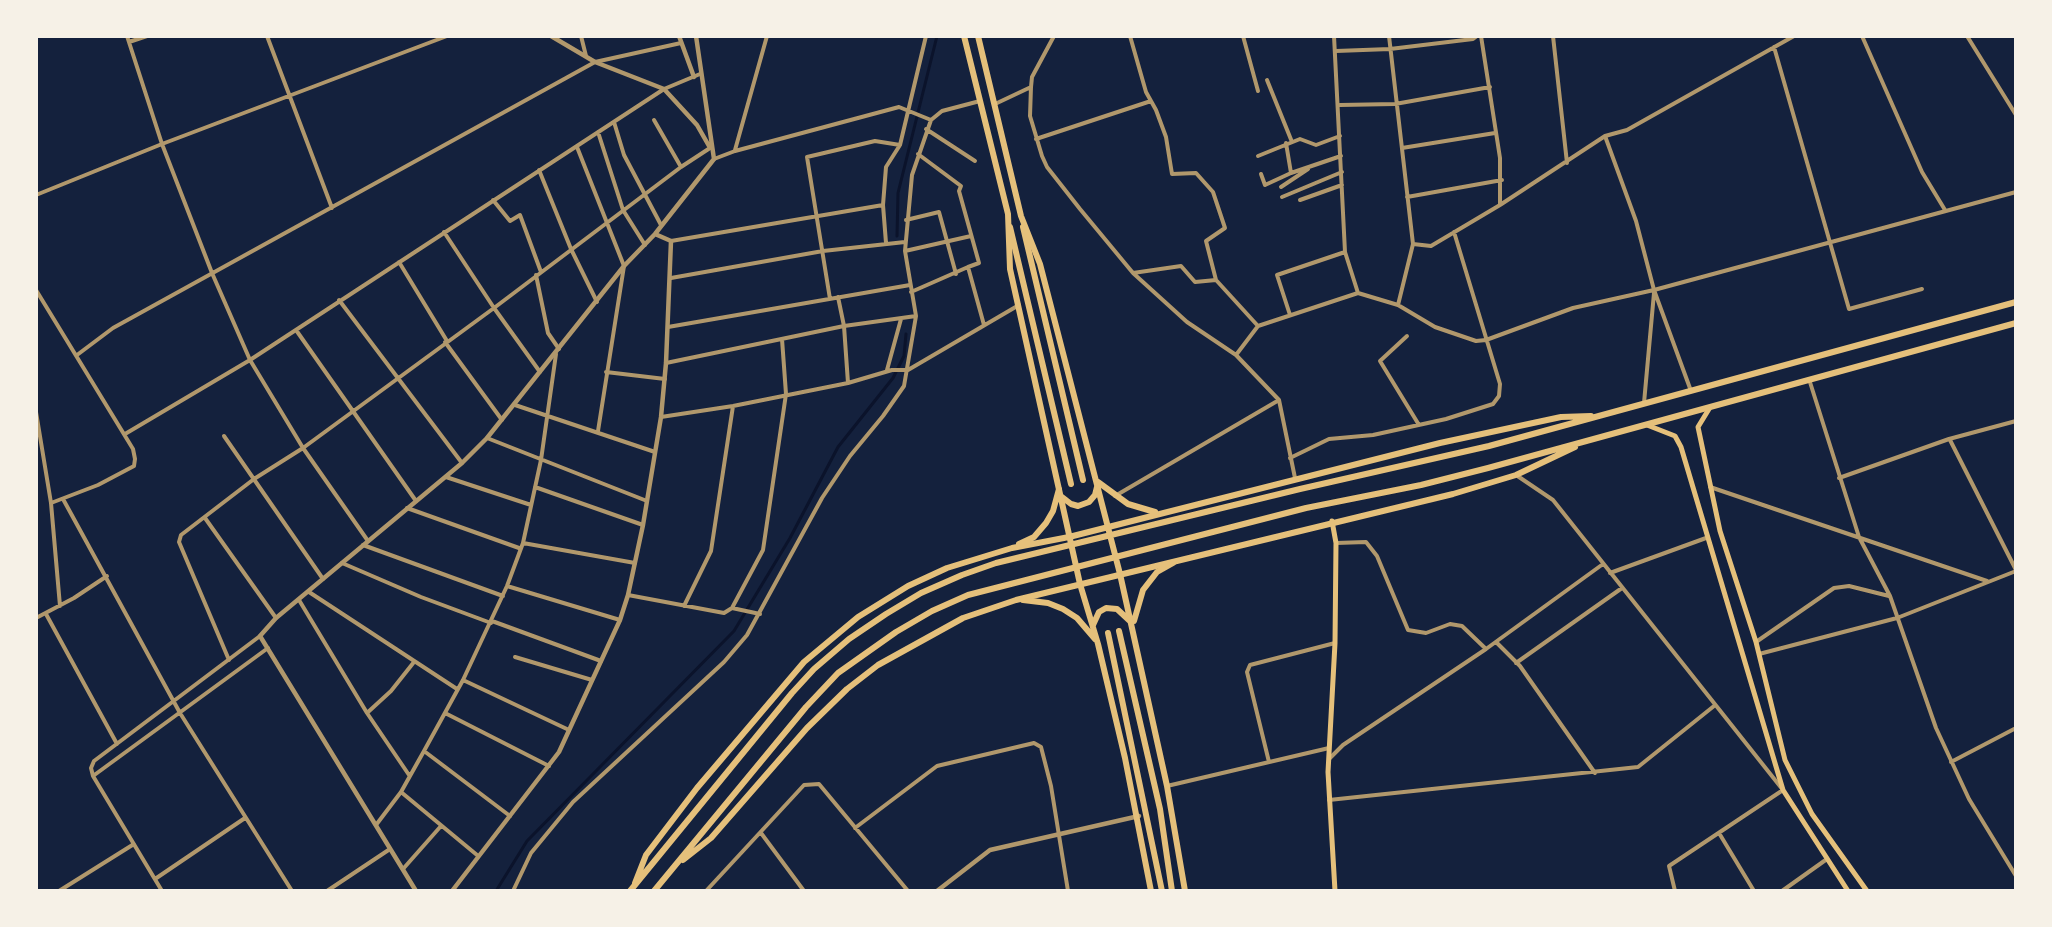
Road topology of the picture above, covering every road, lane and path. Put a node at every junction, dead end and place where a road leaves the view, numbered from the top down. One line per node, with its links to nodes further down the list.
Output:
1 (127, 36): 23 (street)
2 (147, 36): 23 (street)
3 (267, 36): 37 (street)
4 (447, 36): 37 (street)
5 (551, 36): 28 (street)
6 (581, 36): 28 (street)
7 (679, 36): 24 (street)
8 (696, 36): 30 (street)
9 (767, 36): 61 (street)
10 (926, 36): 43 (street)
11 (964, 36): 38 (main road)
12 (978, 36): 41 (main road)
13 (1054, 36): 33 (street)
14 (1130, 36): 39 (street)
15 (1243, 36): 36 (street)
16 (1334, 36): 27 (street)
17 (1389, 36): 26 (street)
18 (1479, 36): 26 (street); 34 (street)
19 (1553, 36): 68 (street)
20 (1794, 36): 25 (street)
21 (1862, 36): 88 (street)
22 (1967, 36): 44 (street)
23 (129, 42): 56 (street)
24 (681, 43): 29 (street); 31 (street)
25 (1774, 47): 52 (street); 100 (street)
26 (1390, 49): 27 (street); 40 (street)
27 (1335, 51): 42 (street)
28 (586, 56): 29 (street)
29 (595, 63): 35 (street); 86 (street)
30 (700, 74): 31 (street); 59 (street)
31 (694, 77): 35 (street)
32 (1267, 80): 54 (street)
33 (1031, 87): 41 (street); 53 (street)
34 (1490, 87): 40 (street); 50 (street)
35 (664, 89): 47 (street); 59 (street)
36 (1258, 91)
37 (289, 96): 56 (street); 86 (street)
38 (980, 101): 46 (street); 89 (main road)
39 (1151, 101): 53 (street); 118 (street)
40 (1395, 104): 42 (street); 60 (street)
41 (995, 105): 91 (main road)
42 (1340, 105): 51 (street)
43 (909, 110): 46 (street); 57 (street); 61 (street)
44 (2016, 116)
45 (654, 120): 69 (street)
46 (931, 120): 48 (street)
47 (614, 122): 49 (street); 79 (street)
48 (926, 129): 62 (street); 67 (street)
49 (598, 132): 58 (street); 87 (street)
50 (1495, 133): 60 (street); 74 (street)
51 (1340, 136): 54 (street); 64 (street)
52 (1605, 136): 68 (street); 121 (street)
53 (1036, 139): 114 (street)
54 (1292, 142): 55 (street)
55 (1286, 143): 63 (street); 72 (street)
56 (162, 144): 78 (street); 113 (street)
57 (900, 145): 84 (street); 90 (street)
58 (577, 147): 70 (street); 93 (street)
59 (710, 148): 65 (street); 69 (street)
60 (1402, 148): 81 (street)
61 (735, 151): 65 (street)
62 (918, 154): 92 (street); 98 (street)
63 (1258, 156)
64 (1341, 156): 66 (street); 71 (street)
65 (714, 159): 94 (street)
66 (1325, 160): 72 (street); 76 (street)
67 (975, 161)
68 (1567, 163): 85 (street)
69 (681, 167): 79 (street)
70 (539, 170): 82 (street); 106 (street)
71 (1342, 172): 75 (street); 80 (street)
72 (1291, 173): 73 (street)
73 (1261, 174)
74 (1502, 180): 81 (street); 85 (street)
75 (1342, 185): 83 (street); 109 (street)
76 (1281, 187)
77 (2016, 192): 88 (street)
78 (36, 195)
79 (645, 195): 87 (street); 94 (street)
80 (1282, 197)
81 (1407, 197): 104 (street)
82 (493, 200): 95 (street); 115 (street)
83 (1300, 200)
84 (883, 205): 90 (street); 103 (street)
85 (1500, 205): 96 (street)
86 (332, 208): 113 (street)
87 (623, 210): 93 (street); 105 (street)
88 (1945, 210): 100 (street)
89 (1008, 214): 130 (main road); 193 (main road)
90 (817, 216): 99 (street); 107 (street)
91 (1021, 216): 191 (main road); 192 (main road)
92 (906, 220): 101 (street); 102 (street)
93 (607, 223): 106 (street); 111 (street)
94 (661, 225): 97 (street)
95 (444, 232): 110 (street); 132 (street)
96 (1454, 232): 104 (street); 144 (street)
97 (655, 234): 99 (street); 105 (street)
98 (971, 236): 102 (street); 112 (street)
99 (671, 241): 117 (street)
100 (1829, 241): 121 (street); 122 (street)
101 (905, 242): 103 (street); 108 (street)
102 (947, 242): 108 (street); 116 (street)
103 (886, 243): 107 (street)
104 (1413, 244): 131 (street)
105 (645, 245): 111 (street)
106 (571, 249): 115 (street); 128 (street)
107 (823, 251): 117 (street); 126 (street)
108 (905, 251): 119 (street)
109 (1345, 252): 124 (street); 133 (street)
110 (399, 262): 127 (street); 145 (street)
111 (624, 266): 128 (street); 154 (street)
112 (968, 267): 116 (street); 138 (street)
113 (212, 273): 147 (street); 149 (street)
114 (1133, 273): 118 (street); 148 (street)
115 (538, 274): 132 (street); 146 (street)
116 (956, 274): 123 (street)
117 (670, 278): 140 (street)
118 (1216, 280): 139 (street)
119 (910, 285): 123 (street); 125 (street)
120 (36, 290): 147 (street)
121 (1654, 290): 144 (street); 159 (street); 162 (street)
122 (1922, 290)
123 (911, 292): 134 (street)
124 (1358, 293): 131 (street); 133 (street)
125 (838, 297): 126 (street); 137 (street)
126 (830, 299): 140 (street)
127 (339, 300): 141 (street); 155 (street)
128 (597, 302): 146 (street)
129 (2016, 302): 159 (main road)
130 (1019, 305): 138 (street); 194 (main road)
131 (1398, 305): 144 (street)
132 (494, 308): 145 (street); 153 (street)
133 (1290, 315): 139 (street)
134 (916, 316): 135 (street); 152 (street)
135 (901, 319): 137 (street); 151 (street)
136 (2016, 323): 157 (main road)
137 (844, 326): 143 (street); 158 (street)
138 (984, 326): 152 (street)
139 (1258, 326): 148 (street)
140 (668, 327): 150 (street)
141 (296, 330): 149 (street); 166 (street)
142 (1407, 336): 173 (street)
143 (782, 339): 150 (street); 160 (street)
144 (1486, 340): 173 (street)
145 (446, 342): 155 (street); 171 (street)
146 (558, 352): 153 (street); 168 (street)
147 (77, 355): 176 (street)
148 (1236, 355): 161 (street)
149 (250, 360): 176 (street); 181 (street)
150 (666, 363): 156 (street)
151 (889, 370): 152 (street); 158 (street)
152 (908, 370): 242 (street)
153 (541, 372): 163 (street)
154 (606, 372): 156 (street); 175 (street)
155 (396, 377): 166 (street); 185 (street)
156 (665, 379): 170 (street)
157 (1809, 379): 165 (main road); 189 (street)
158 (848, 383): 160 (street)
159 (1691, 391): 162 (main road)
160 (786, 394): 164 (street); 240 (street)
161 (1279, 400): 183 (street); 197 (street)
162 (1644, 403): 169 (main road)
163 (515, 405): 168 (street); 171 (street)
164 (733, 406): 170 (street); 239 (street)
165 (1709, 409): 174 (main road); 196 (main road)
166 (351, 411): 181 (street); 200 (street)
167 (36, 412): 202 (street)
168 (548, 415): 175 (street); 184 (street)
169 (1601, 416): 188 (main road); 306 (main road)
170 (661, 417): 182 (street)
171 (502, 420): 178 (street)
172 (2016, 421): 180 (street)
173 (1419, 425): 183 (street)
174 (1647, 425): 179 (main road); 211 (main road)
175 (598, 432): 182 (street)
176 (125, 434): 199 (street)
177 (224, 436): 190 (street)
178 (487, 438): 184 (street); 185 (street)
179 (1591, 439): 186 (main road); 302 (main road)
180 (1949, 439): 189 (street); 223 (street)
181 (303, 448): 190 (street); 213 (street)
182 (655, 452): 201 (street)
183 (1290, 458): 188 (street)
184 (541, 460): 195 (street); 201 (street)
185 (462, 463): 187 (street)
186 (1516, 475): 207 (main road); 222 (street)
187 (446, 477): 200 (street); 203 (street)
188 (1294, 478): 205 (main road)
189 (1839, 478): 212 (street)
190 (254, 479): 206 (street); 227 (street)
191 (1083, 480)
192 (1098, 482): 197 (main road); 198 (main road); 209 (main road)
193 (1071, 484)
194 (1059, 486): 198 (main road); 218 (main road)
195 (535, 487): 203 (street); 208 (street)
196 (1710, 487): 212 (street); 254 (main road)
197 (1114, 496): 205 (main road)
198 (1062, 497): 210 (main road)
199 (63, 499): 202 (street); 226 (street)
200 (416, 501): 204 (street)
201 (647, 501): 208 (street)
202 (51, 503): 238 (street)
203 (531, 506): 214 (street)
204 (406, 508): 213 (street); 217 (street)
205 (1158, 513): 209 (main road)
206 (205, 518): 244 (street); 261 (street)
207 (1332, 521): 215 (main road); 219 (main road)
208 (643, 525): 221 (street)
209 (1108, 526): 210 (main road); 225 (main road)
210 (1069, 537): 218 (main road); 229 (main road)
211 (1706, 537): 224 (street); 286 (main road)
212 (1859, 537): 228 (street); 234 (street)
213 (368, 541): 216 (street)
214 (523, 543): 217 (street); 221 (street)
215 (1336, 543): 256 (main road); 258 (street)
216 (363, 545): 220 (street); 235 (street)
217 (519, 548): 230 (street)
218 (1012, 548): 306 (main road)
219 (1182, 558): 225 (main road); 248 (main road)
220 (341, 563): 227 (street); 247 (street)
221 (635, 563): 233 (street)
222 (1603, 564): 224 (street); 253 (street)
223 (2016, 571): 228 (street)
224 (1610, 573): 231 (street)
225 (1120, 574): 229 (main road); 248 (main road)
226 (107, 576): 238 (street); 268 (street)
227 (323, 579): 232 (street)
228 (1988, 581): 245 (street)
229 (1080, 584): 237 (main road); 249 (main road)
230 (507, 586): 235 (street); 246 (street)
231 (1622, 588): 264 (street); 269 (street)
232 (309, 592): 236 (street); 263 (street)
233 (628, 596): 239 (street); 246 (street)
234 (1890, 596): 245 (street); 254 (street)
235 (503, 597): 247 (street)
236 (299, 600): 244 (street); 271 (street)
237 (1016, 600): 255 (main road); 302 (main road)
238 (60, 606): 241 (street)
239 (684, 606): 240 (street)
240 (732, 608): 242 (street)
241 (46, 614): 243 (street); 275 (street)
242 (760, 614): 313 (street)
243 (36, 618)
244 (276, 618): 252 (street)
245 (1897, 618): 259 (street); 280 (street)
246 (620, 620): 262 (street)
247 (491, 622): 262 (street); 265 (street)
248 (1133, 625): 249 (main road); 285 (main road)
249 (1093, 627): 255 (main road)
250 (1119, 631): 322 (main road)
251 (1108, 633): 321 (main road)
252 (261, 636): 257 (street); 261 (street)
253 (1496, 642): 258 (street); 264 (street)
254 (1756, 642): 259 (main road)
255 (1098, 644): 289 (main road)
256 (1335, 644): 276 (main road); 279 (street)
257 (268, 648): 270 (street); 292 (street)
258 (1486, 649): 278 (street)
259 (1759, 654): 329 (main road)
260 (515, 657): 266 (street)
261 (229, 660): 268 (street)
262 (601, 661): 266 (street)
263 (414, 662): 267 (street); 271 (street)
264 (1516, 663): 282 (street)
265 (463, 680): 267 (street); 274 (street)
266 (592, 680): 274 (street)
267 (457, 689): 272 (street)
268 (174, 701): 270 (street); 275 (street)
269 (1714, 706): 282 (street); 286 (street)
270 (180, 712): 284 (street); 291 (street)
271 (367, 713): 283 (street)
272 (445, 713): 277 (street); 281 (street)
273 (2016, 728): 280 (street)
274 (569, 730): 281 (street)
275 (117, 744): 284 (street)
276 (1329, 748): 278 (main road); 279 (street)
277 (424, 751): 283 (street); 290 (street)
278 (1328, 759): 288 (main road)
279 (1269, 762): 285 (street)
280 (1951, 762): 304 (street)
281 (550, 766): 290 (street)
282 (1594, 773): 288 (street)
283 (409, 775): 287 (street)
284 (93, 776): 298 (street)
285 (1167, 786): 323 (main road)
286 (1782, 790): 297 (street); 301 (main road)
287 (401, 792): 292 (street); 293 (street)
288 (1328, 800): 324 (main road)
289 (1138, 816): 296 (street); 320 (main road)
290 (510, 817): 300 (street)
291 (245, 818): 305 (street); 309 (street)
292 (376, 825): 299 (street)
293 (441, 826): 300 (street); 303 (street)
294 (855, 828): 295 (street); 296 (street); 317 (street)
295 (761, 833): 315 (street); 316 (street)
296 (1059, 833): 318 (street); 319 (street)
297 (1719, 833): 325 (street); 326 (street)
298 (134, 844): 305 (street); 307 (street)
299 (390, 849): 303 (street); 310 (street)
300 (477, 855): 312 (street)
301 (1827, 859): 327 (street); 328 (main road)
302 (674, 867): 314 (main road)
303 (403, 869): 311 (street)
304 (2016, 876)
305 (154, 879): 308 (street)
306 (631, 890)
307 (59, 891)
308 (162, 891)
309 (292, 891)
310 (327, 891)
311 (416, 891)
312 (452, 891)
313 (513, 891)
314 (654, 891)
315 (706, 891)
316 (804, 891)
317 (908, 891)
318 (937, 891)
319 (1068, 891)
320 (1151, 891)
321 (1162, 891)
322 (1172, 891)
323 (1185, 891)
324 (1335, 891)
325 (1675, 891)
326 (1754, 891)
327 (1782, 891)
328 (1848, 891)
329 (1866, 891)

